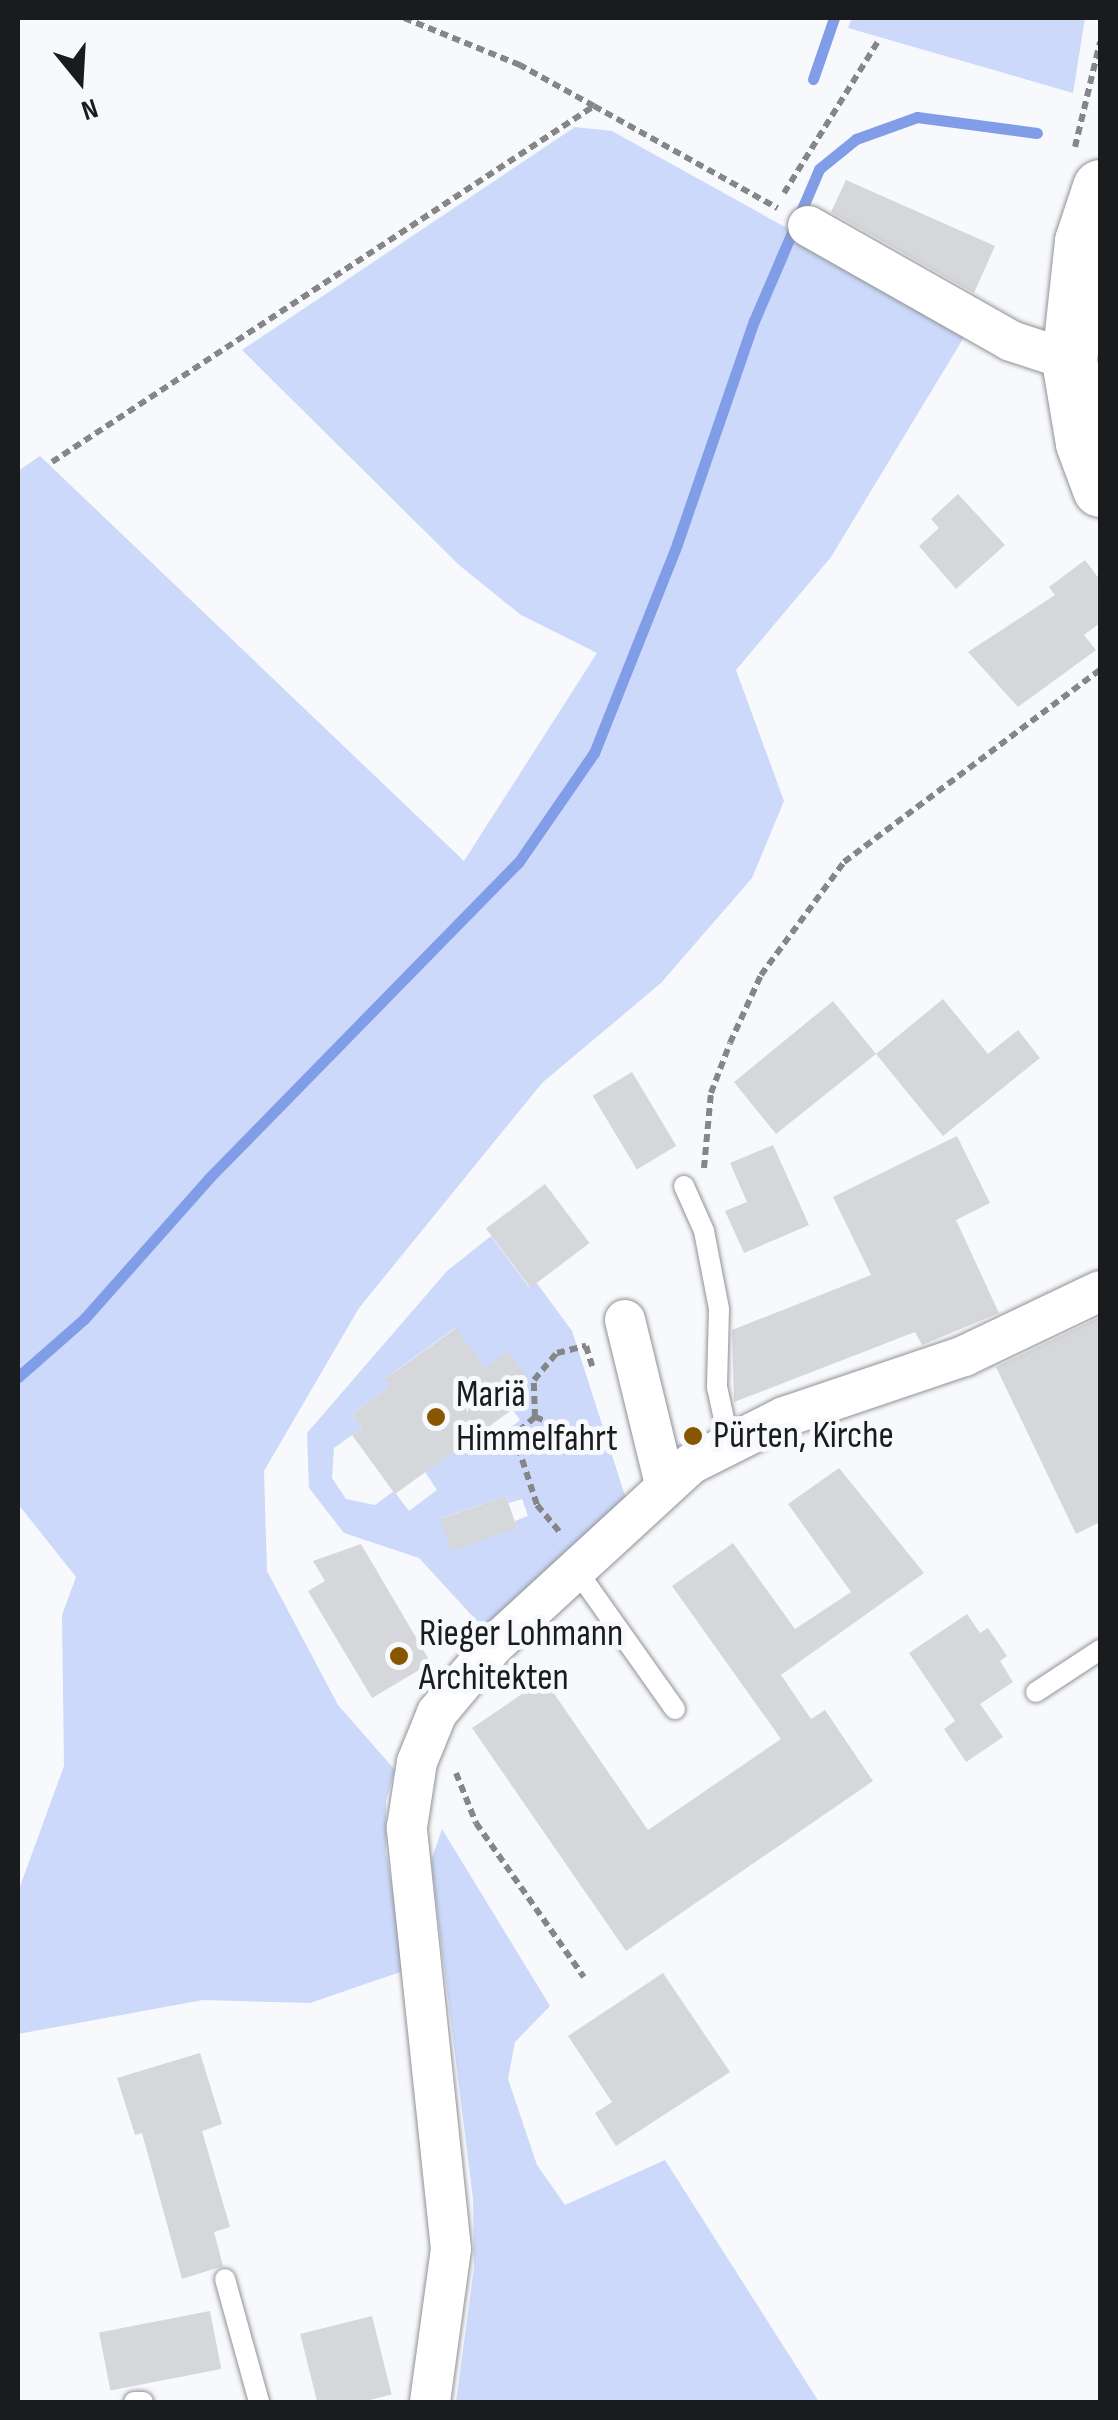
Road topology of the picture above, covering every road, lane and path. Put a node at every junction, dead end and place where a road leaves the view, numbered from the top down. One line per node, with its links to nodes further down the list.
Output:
1 (404, 18): 3 (path)
2 (879, 40): 5 (path)
3 (594, 106): 5 (path); 8 (path)
4 (1100, 187): 6 (main road)
5 (792, 217): 7 (street)
6 (1091, 241): 7 (main road)
7 (1069, 360): 9 (main road)
8 (52, 462)
9 (1100, 489)
10 (1100, 670): 12 (path)
11 (684, 1186): 12 (lane)
12 (704, 1231): 22 (lane)
13 (1100, 1291): 22 (street)
14 (625, 1320): 15 (street)
15 (643, 1377): 20 (path); 23 (street)
16 (596, 1378): 18 (path)
17 (606, 1411): 21 (path)
18 (535, 1417): 19 (path); 24 (path)
19 (604, 1430)
20 (626, 1439)
21 (616, 1442)
22 (729, 1442): 23 (street)
23 (665, 1484): 24 (street)
24 (574, 1556): 27 (lane); 34 (street)
25 (1100, 1650): 26 (lane)
26 (1036, 1692)
27 (675, 1709)
28 (455, 1761): 29 (path)
29 (584, 1977)
30 (225, 2279): 33 (lane)
31 (134, 2402): 32 (lane)
32 (142, 2402)
33 (259, 2402)
34 (430, 2402)

